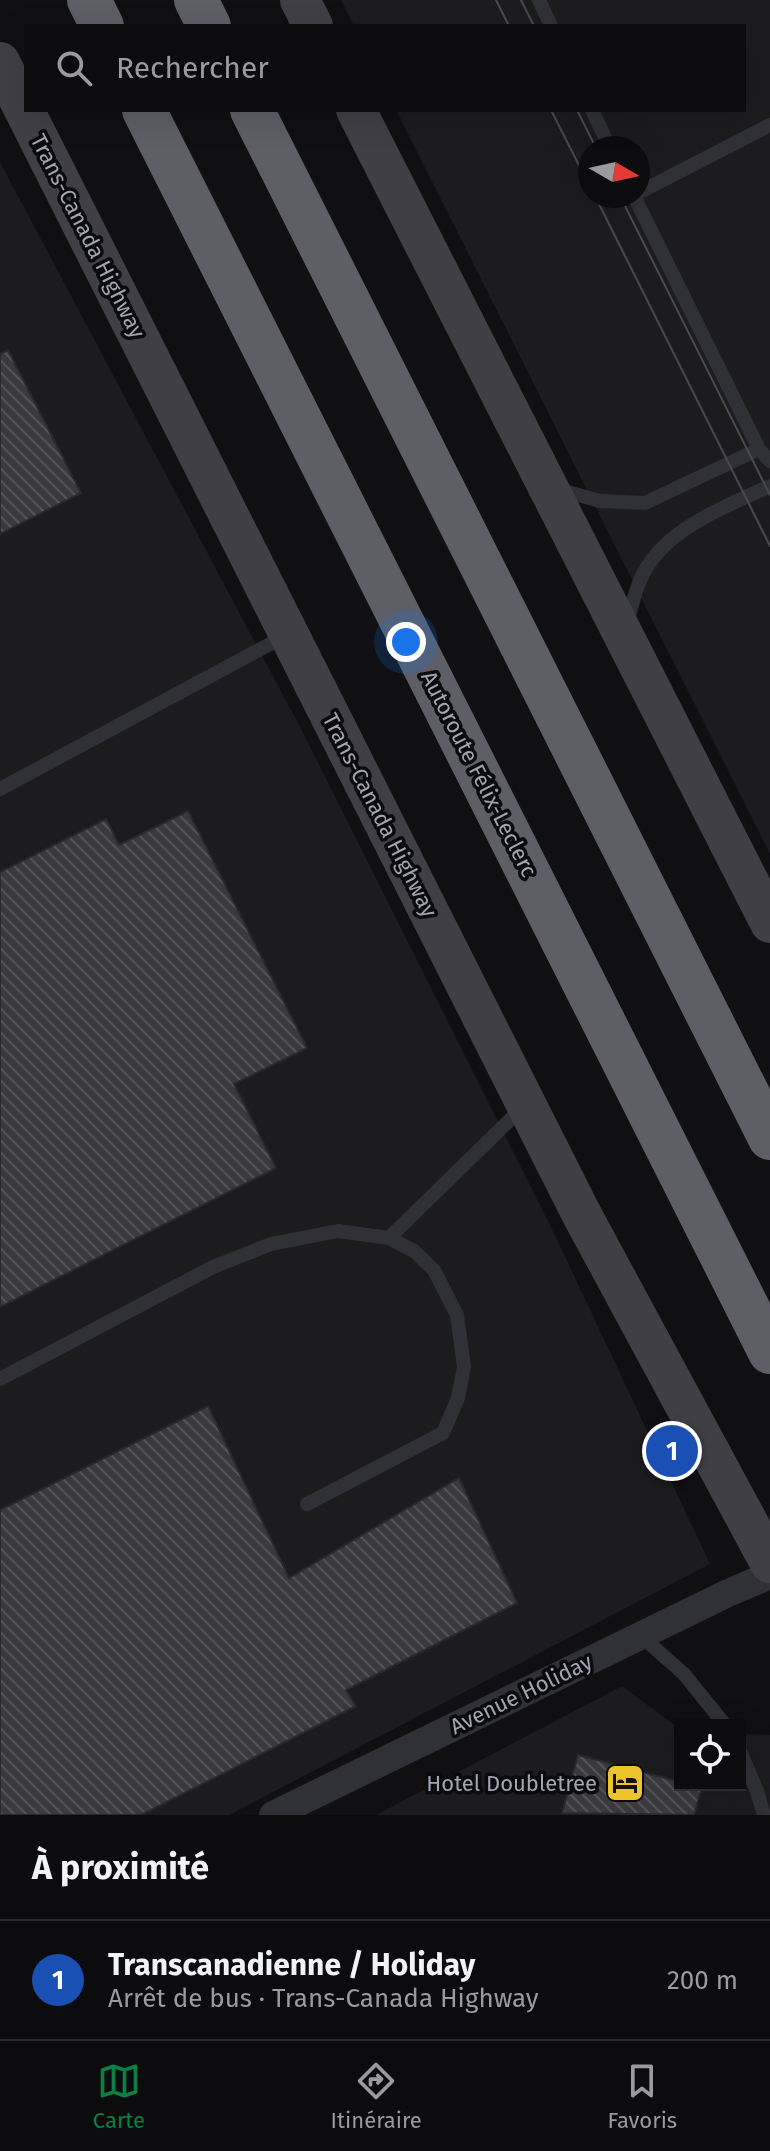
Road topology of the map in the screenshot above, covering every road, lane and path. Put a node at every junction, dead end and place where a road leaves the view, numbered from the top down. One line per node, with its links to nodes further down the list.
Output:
1 (89, 0): 5 (highway)
2 (196, 0): 6 (highway)
3 (300, 0): 7 (main road)
4 (539, 0): 8 (lane)
5 (101, 24)
6 (208, 24)
7 (312, 24)
8 (550, 24)
9 (4, 80): 22 (main road, Trans-Canada Highway)
10 (145, 112): 29 (highway, Autoroute Félix-Leclerc)
11 (253, 112): 27 (highway)
12 (357, 112): 20 (main road)
13 (593, 112): 15 (lane)
14 (770, 125): 16 (lane)
15 (604, 136)
16 (650, 187)
17 (643, 208): 18 (lane)
18 (759, 449): 19 (lane); 20 (lane)
19 (770, 461)
20 (547, 486): 23 (main road)
21 (770, 486): 23 (lane)
22 (289, 634): 24 (lane); 26 (main road, Trans-Canada Highway)
23 (623, 635): 25 (main road)
24 (0, 789)
25 (770, 923)
26 (527, 1104): 28 (lane); 32 (main road, Trans-Canada Highway)
27 (770, 1138)
28 (389, 1238): 30 (lane); 31 (lane)
29 (770, 1352)
30 (0, 1379)
31 (307, 1504)
32 (770, 1563)
33 (770, 1575): 34 (street, Avenue Holiday)
34 (641, 1636): 35 (lane); 37 (street, Avenue Holiday)
35 (720, 1719)
36 (746, 1764): 38 (lane)
37 (273, 1815)
38 (764, 1815)

